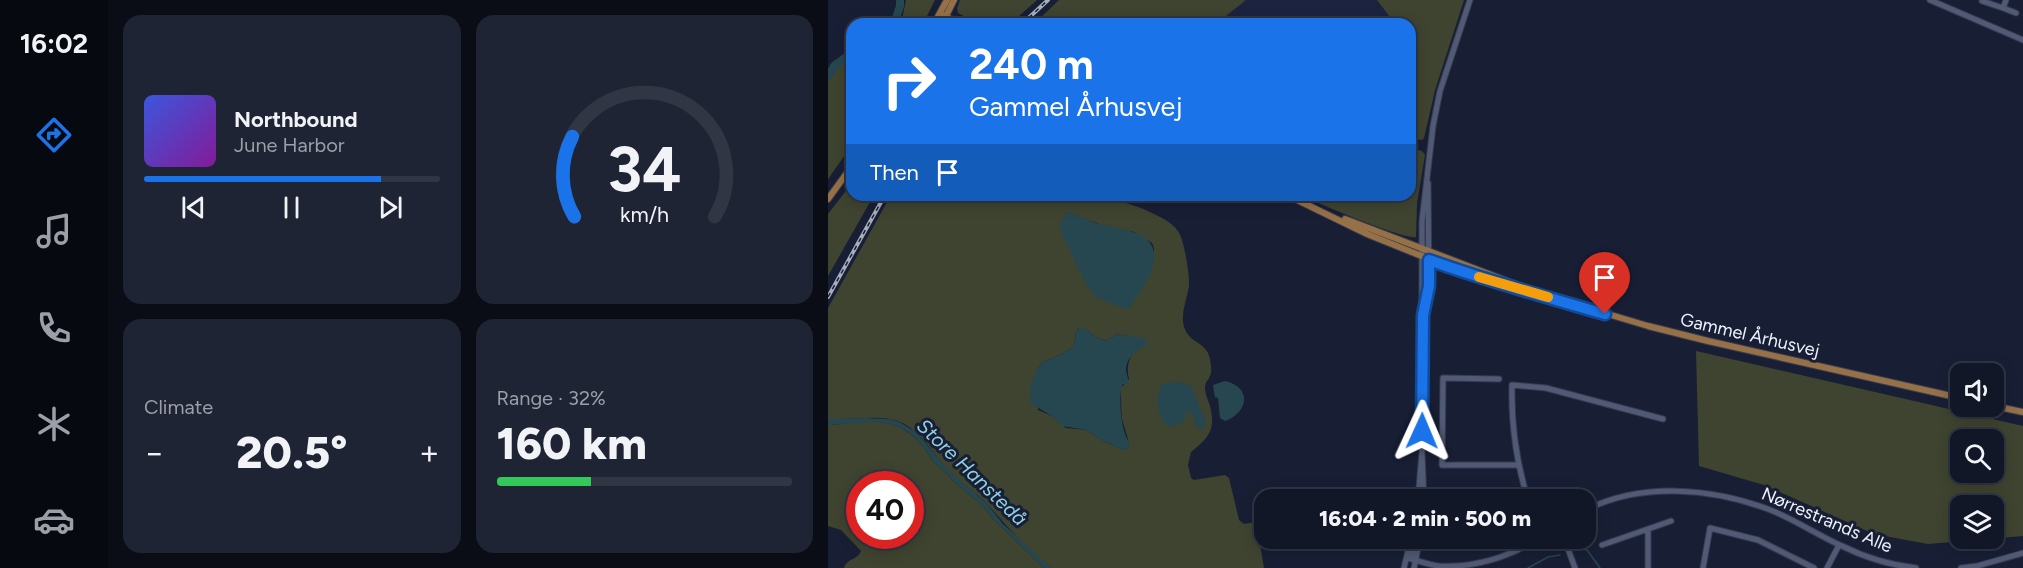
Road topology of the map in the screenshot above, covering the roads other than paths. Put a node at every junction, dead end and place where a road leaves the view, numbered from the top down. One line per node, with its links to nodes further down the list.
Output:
1 (947, 0): 9 (main road)
2 (954, 0): 9 (main road)
3 (1470, 0): 15 (street)
4 (1930, 0): 13 (street)
5 (2006, 0): 7 (street)
6 (1982, 1): 7 (street)
7 (2003, 8): 8 (street)
8 (2016, 13)
9 (943, 15): 10 (main road); 11 (main road); 12 (main road)
10 (940, 18)
11 (943, 18)
12 (949, 18)
13 (2023, 40)
14 (846, 174): 16 (main road)
15 (1428, 178): 18 (street); 19 (street)
16 (828, 199)
17 (1300, 201): 19 (main road, Gammel Århusvej)
18 (1429, 251): 19 (main road, Gammel Århusvej); 20 (street); 21 (main road, Gammel Århusvej)
19 (1421, 252): 20 (main road, Gammel Århusvej); 22 (street)
20 (1429, 260): 21 (main road, Gammel Århusvej); 22 (street)
21 (1534, 292): 24 (main road, Gammel Århusvej)
22 (1423, 315): 28 (street)
23 (1500, 378): 29 (street)
24 (1950, 396)
25 (2004, 408): 26 (main road)
26 (2023, 412)
27 (1663, 419): 29 (street)
28 (1422, 452): 30 (street); 31 (street)
29 (1517, 465): 32 (street)
30 (1419, 489)
31 (1424, 489)
32 (1525, 489)
33 (1596, 506): 37 (street, Nørrestrands Alle)
34 (1671, 521): 35 (street)
35 (1648, 529): 36 (street); 50 (street)
36 (1602, 545)
37 (1839, 546): 53 (street); 54 (street, Nørrestrands Alle)
38 (1410, 549): 44 (street)
39 (1412, 549): 45 (street)
40 (1418, 549): 45 (street)
41 (1520, 549): 45 (street)
42 (1568, 549): 49 (street)
43 (2023, 554): 46 (street)
44 (1407, 558): 45 (street); 47 (street)
45 (1416, 560): 48 (street)
46 (1977, 567): 55 (street)
47 (1404, 568)
48 (1414, 568)
49 (1575, 568)
50 (1648, 568)
51 (1703, 568): 52 (street)
52 (1814, 568)
53 (1827, 568)
54 (1916, 568)
55 (1961, 568)

